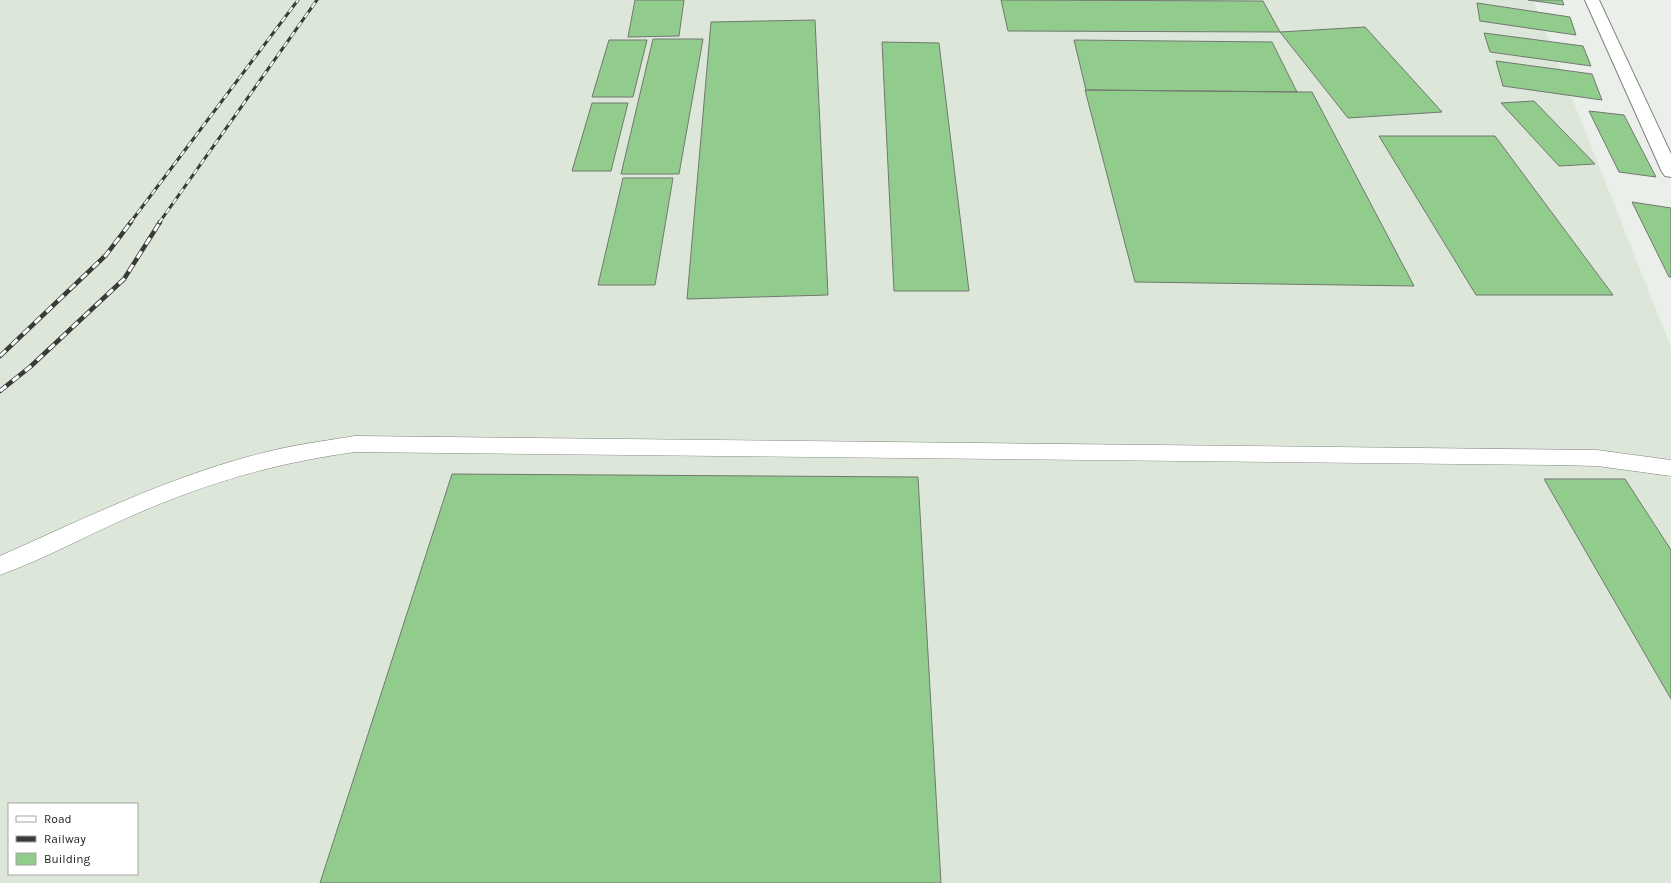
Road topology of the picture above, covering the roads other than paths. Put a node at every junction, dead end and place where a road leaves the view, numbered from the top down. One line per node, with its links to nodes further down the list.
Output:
1 (1592, 0): 2 (street)
2 (1671, 172)
3 (1671, 468): 4 (lane)
4 (0, 566)

